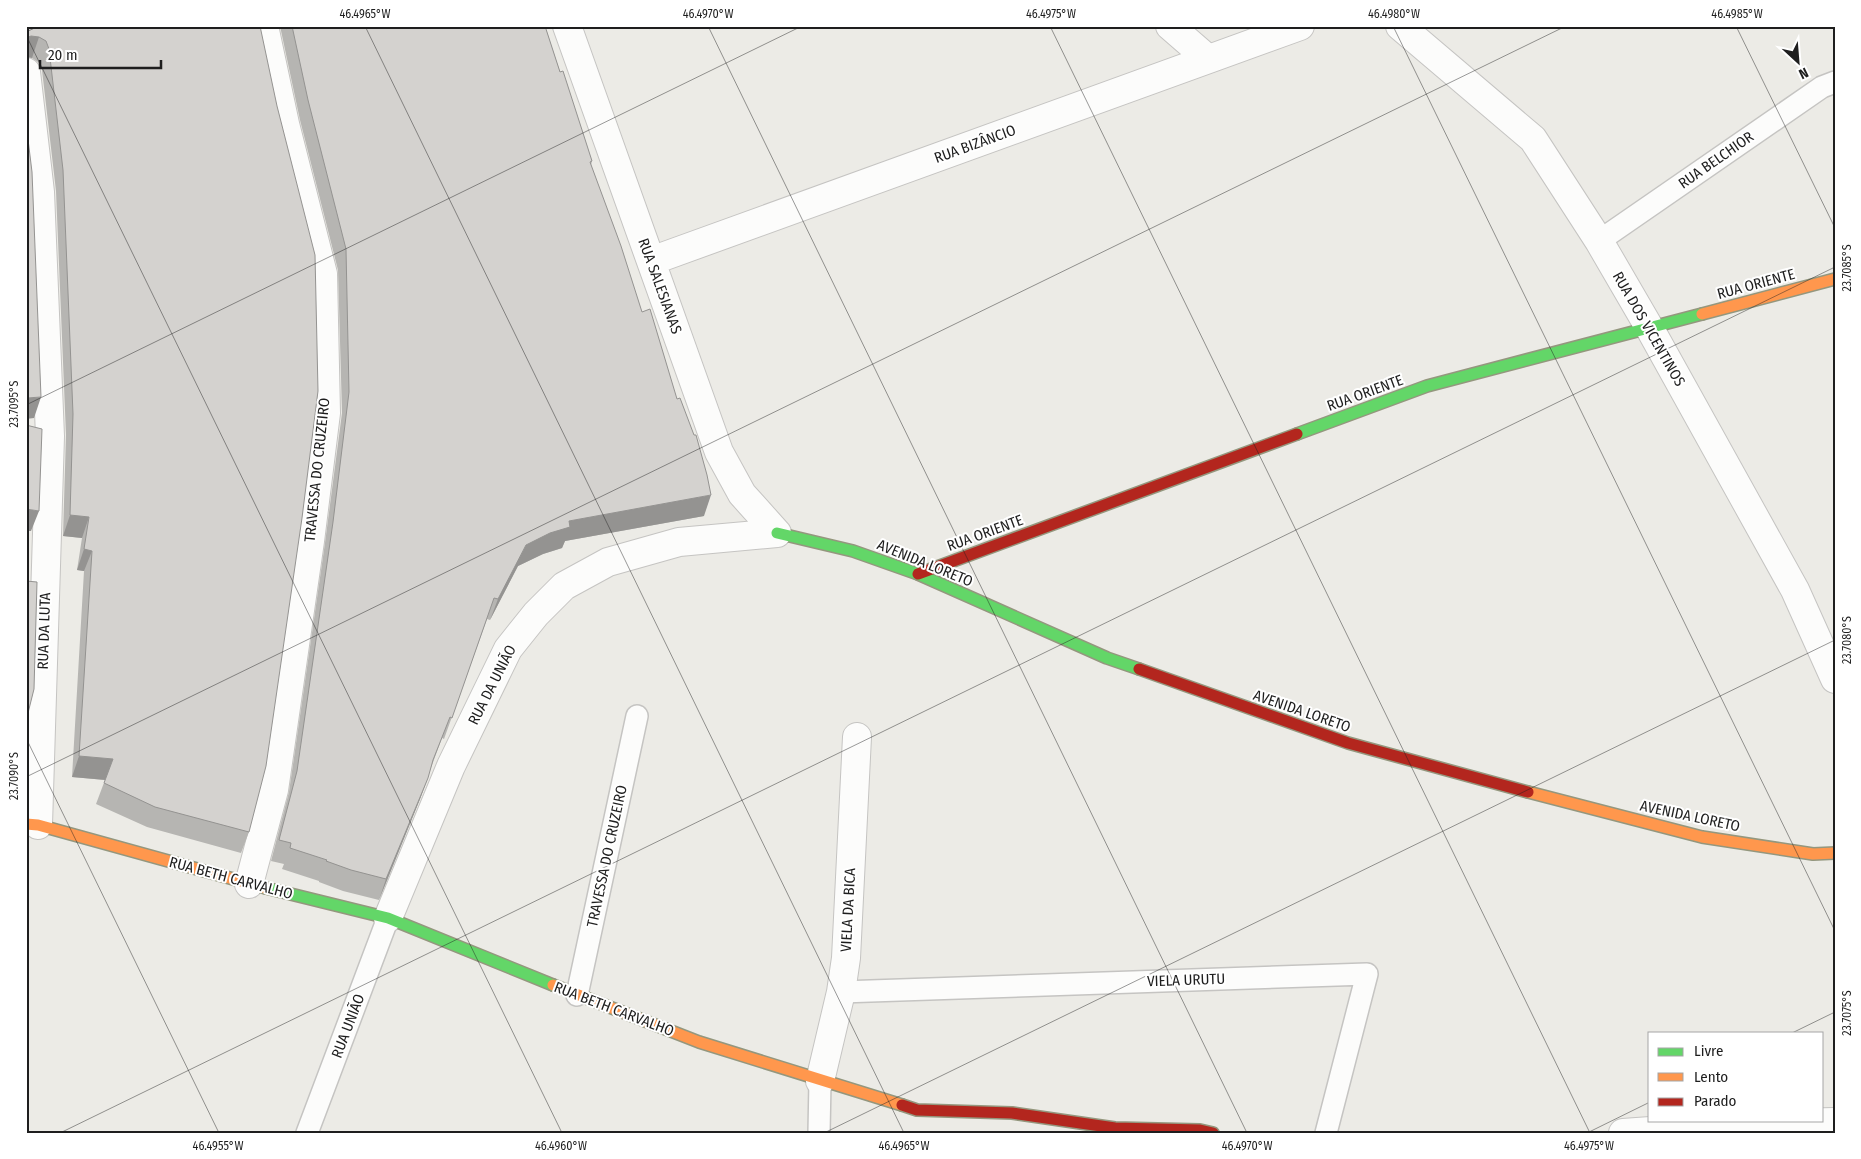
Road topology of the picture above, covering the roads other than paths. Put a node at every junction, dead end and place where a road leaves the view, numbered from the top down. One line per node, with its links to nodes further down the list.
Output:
1 (264, 26): 21 (street, TRAVESSA DO CRUZEIRO)
2 (567, 26): 10 (street, RUA SALESIANAS)
3 (1170, 26): 6 (street)
4 (1300, 26): 6 (street, RUA BIZÂNCIO)
5 (1400, 26): 9 (street, RUA DOS VICENTINOS)
6 (1208, 59): 10 (street, RUA BIZÂNCIO)
7 (26, 72): 13 (street, RUA DA LUTA)
8 (1835, 82): 9 (lane, RUA BELCHIOR)
9 (1599, 241): 12 (street, RUA DOS VICENTINOS)
10 (651, 261): 14 (street, RUA SALESIANAS)
11 (1835, 279): 12 (street, RUA ORIENTE)
12 (1649, 327): 15 (street, RUA ORIENTE); 16 (street, RUA DOS VICENTINOS)
13 (38, 435): 19 (street, RUA DA LUTA)
14 (777, 533): 15 (street, AVENIDA LORETO); 22 (street, RUA DA UNIÃO)
15 (918, 574): 20 (street, AVENIDA LORETO)
16 (1835, 679)
17 (637, 716): 24 (lane, TRAVESSA DO CRUZEIRO)
18 (857, 737): 23 (street, VIELA DA BICA)
19 (32, 824): 21 (street, RUA BETH CARVALHO)
20 (1835, 854)
21 (249, 884): 22 (street, RUA BETH CARVALHO)
22 (388, 918): 24 (street, RUA BETH CARVALHO); 27 (lane, RUA UNIÃO)
23 (841, 992): 25 (street, VIELA DA BICA); 30 (lane, VIELA URUTU)
24 (577, 995): 25 (street, RUA BETH CARVALHO)
25 (820, 1081): 28 (lane); 29 (street, RUA BETH CARVALHO)
26 (1835, 1122): 31 (street)
27 (308, 1133)
28 (819, 1133)
29 (1213, 1133)
30 (1326, 1133)
31 (1624, 1133)

